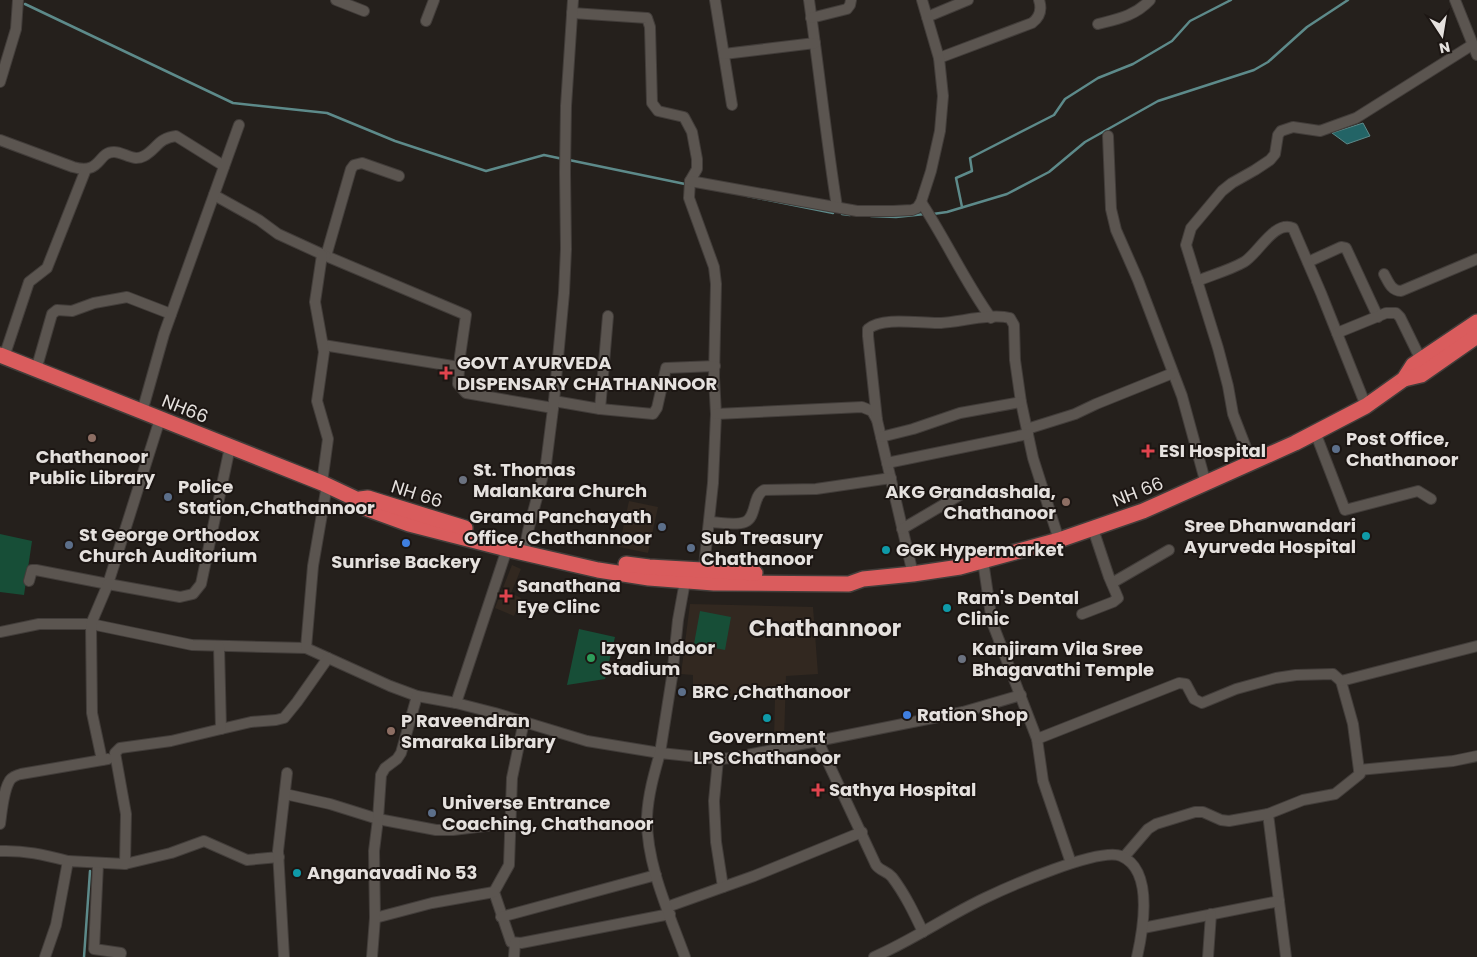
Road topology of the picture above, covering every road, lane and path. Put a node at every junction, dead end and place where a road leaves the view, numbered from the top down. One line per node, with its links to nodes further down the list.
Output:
1 (18, 0): 23 (street)
2 (336, 0): 13 (street)
3 (434, 0): 17 (street)
4 (573, 0): 14 (street)
5 (715, 0): 21 (street)
6 (809, 0): 16 (street)
7 (850, 0): 16 (street)
8 (922, 0): 15 (street)
9 (968, 0): 15 (street)
10 (1039, 0): 22 (street)
11 (1150, 0): 18 (street)
12 (1455, 0): 20 (street)
13 (364, 12)
14 (572, 13): 31 (street); 56 (street)
15 (927, 17): 22 (street)
16 (811, 18): 19 (street)
17 (426, 21)
18 (1098, 24)
19 (815, 43): 21 (street); 34 (street)
20 (1475, 50): 39 (street)
21 (724, 54): 24 (street)
22 (939, 58): 33 (street)
23 (0, 82)
24 (732, 105)
25 (239, 125): 28 (street)
26 (1108, 136): 53 (street)
27 (0, 140): 29 (street)
28 (224, 166): 29 (street); 32 (street)
29 (86, 169): 48 (street)
30 (399, 176): 35 (street)
31 (690, 181): 34 (street); 50 (street)
32 (214, 195): 35 (street); 40 (street)
33 (921, 202): 34 (street); 43 (street)
34 (837, 207)
35 (324, 255): 47 (street); 51 (street)
36 (1477, 259): 38 (street)
37 (1308, 262): 39 (street); 42 (street); 45 (street)
38 (1384, 274)
39 (1196, 281): 68 (street)
40 (171, 314): 52 (street); 59 (street)
41 (608, 316): 58 (street)
42 (1378, 316): 45 (street); 49 (street)
43 (992, 318): 55 (street); 62 (street)
44 (1477, 322): 49 (highway, NH 66 / NH66)
45 (1337, 333): 57 (street)
46 (1477, 336): 54 (highway, NH 66 / NH66)
47 (323, 345): 51 (street); 70 (street)
48 (2, 356): 52 (highway, NH66 / NH66)
49 (1421, 360): 54 (highway, NH 66 / NH66)
50 (714, 366): 58 (street); 60 (street)
51 (459, 367): 56 (street)
52 (36, 370): 59 (highway, NH66 / NH66)
53 (1173, 373): 63 (street); 71 (street)
54 (1404, 379): 57 (highway, NH 66 / NH66)
55 (1021, 402): 63 (street); 65 (street)
56 (553, 404): 58 (street); 80 (street)
57 (1366, 406): 64 (highway, NH 66 / NH66)
58 (600, 409)
59 (142, 412): 61 (highway, NH66 / NH66)
60 (716, 414): 62 (street); 75 (street)
61 (160, 419): 66 (highway, NH66 / NH66); 88 (street)
62 (878, 420): 65 (street)
63 (1027, 432): 67 (street); 78 (street)
64 (1315, 432): 68 (highway, NH 66 / NH66); 73 (street)
65 (881, 437): 67 (street)
66 (230, 447): 70 (highway, NH66 / NH66); 88 (street)
67 (887, 463): 69 (street)
68 (1252, 463): 71 (highway, NH 66 / NH66)
69 (891, 478): 75 (street); 76 (street)
70 (325, 484): 74 (highway, NH66 / NH66); 94 (street)
71 (1206, 484): 77 (highway, NH 66 / NH66)
72 (965, 492): 76 (street)
73 (1431, 498)
74 (356, 499): 79 (highway, NH 66 / NH66); 80 (highway, NH 66 / NH66)
75 (709, 522): 85 (street)
76 (902, 529): 83 (street)
77 (1093, 529): 78 (highway, NH 66 / NH66); 87 (street)
78 (1059, 540): 82 (highway, NH 66 / NH66)
79 (507, 549): 80 (highway, NH 66 / NH66); 99 (street)
80 (525, 549): 84 (highway, NH 66 / NH66)
81 (1169, 550): 87 (street)
82 (983, 561): 83 (highway, NH 66 / NH66); 97 (street)
83 (913, 574): 85 (highway, NH 66 / NH66)
84 (686, 576): 85 (highway, NH 66 / NH66); 104 (street)
85 (703, 577)
86 (29, 581): 88 (street)
87 (1112, 583): 89 (street)
88 (108, 584): 90 (street)
89 (1082, 614)
90 (92, 624): 91 (street); 92 (street); 108 (street)
91 (0, 632)
92 (220, 646): 94 (street); 101 (street)
93 (1477, 646): 96 (street)
94 (306, 648): 95 (street)
95 (328, 658): 98 (street); 101 (street)
96 (1342, 681): 102 (street); 109 (street)
97 (1020, 695): 102 (street); 103 (street)
98 (417, 696): 99 (street); 113 (street)
99 (456, 703): 100 (street)
100 (524, 721): 104 (street); 114 (street)
101 (222, 729): 106 (street)
102 (1036, 738): 121 (street)
103 (818, 741): 107 (street); 116 (street)
104 (660, 753): 107 (street); 124 (street)
105 (1477, 756): 109 (street)
106 (116, 757): 108 (street); 123 (street)
107 (718, 759): 125 (street)
108 (102, 760): 115 (street)
109 (1359, 770): 112 (street)
110 (288, 773): 111 (street)
111 (285, 794): 113 (street); 118 (street)
112 (1268, 814): 119 (street); 127 (street)
113 (378, 819): 114 (street); 131 (street)
114 (510, 823): 126 (street)
115 (0, 824)
116 (862, 832): 125 (street); 133 (street)
117 (0, 851): 120 (street)
118 (278, 857): 123 (street); 137 (street)
119 (1124, 857): 121 (street); 132 (street)
120 (68, 861): 122 (street); 135 (street)
121 (1071, 863): 133 (street)
122 (98, 864): 123 (street); 136 (street)
123 (125, 864)
124 (656, 875): 128 (street); 130 (street)
125 (723, 887): 128 (street)
126 (494, 892): 130 (street); 131 (street)
127 (1279, 901): 129 (street); 144 (street)
128 (669, 910): 134 (street); 140 (street)
129 (1211, 914): 132 (street); 143 (street)
130 (501, 917): 134 (street)
131 (375, 918): 138 (street)
132 (1143, 928): 142 (street)
133 (923, 932): 141 (street)
134 (515, 944): 139 (street)
135 (45, 957)
136 (120, 957)
137 (284, 957)
138 (372, 957)
139 (514, 957)
140 (685, 957)
141 (874, 957)
142 (1137, 957)
143 (1208, 957)
144 (1286, 957)

